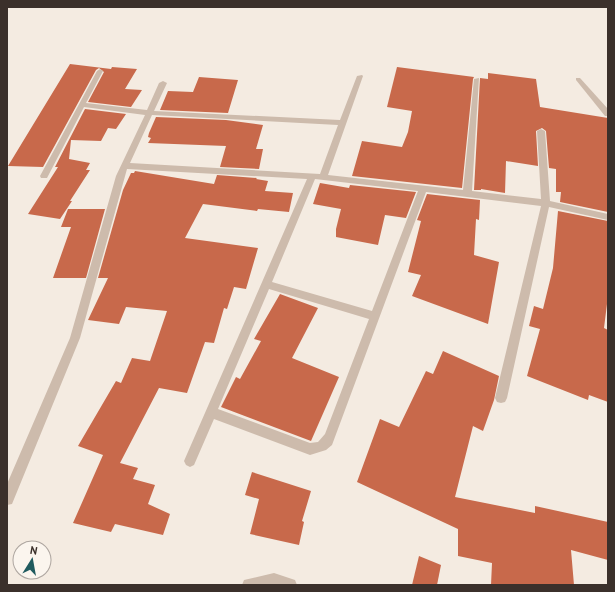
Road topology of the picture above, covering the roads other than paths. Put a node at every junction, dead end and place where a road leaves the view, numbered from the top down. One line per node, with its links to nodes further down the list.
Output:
1 (100, 71): 6 (street)
2 (360, 76): 9 (street)
3 (477, 79): 16 (street)
4 (578, 79): 8 (street)
5 (163, 83): 7 (street)
6 (82, 105): 7 (street); 12 (street)
7 (150, 113): 9 (street); 11 (street)
8 (608, 114)
9 (343, 124): 14 (street)
10 (541, 130): 17 (street)
11 (125, 166): 13 (street); 24 (street)
12 (44, 176)
13 (312, 176): 14 (street); 19 (street)
14 (323, 177): 15 (street)
15 (423, 189): 16 (street); 20 (street)
16 (467, 194): 17 (street)
17 (546, 204): 18 (street); 21 (street)
18 (608, 217)
19 (266, 284): 20 (street); 22 (street)
20 (375, 316): 22 (street)
21 (501, 398)
22 (211, 412): 23 (street)
23 (190, 461)
24 (7, 499)
25 (274, 582): 26 (street); 27 (street)
26 (249, 585)
27 (290, 585)

